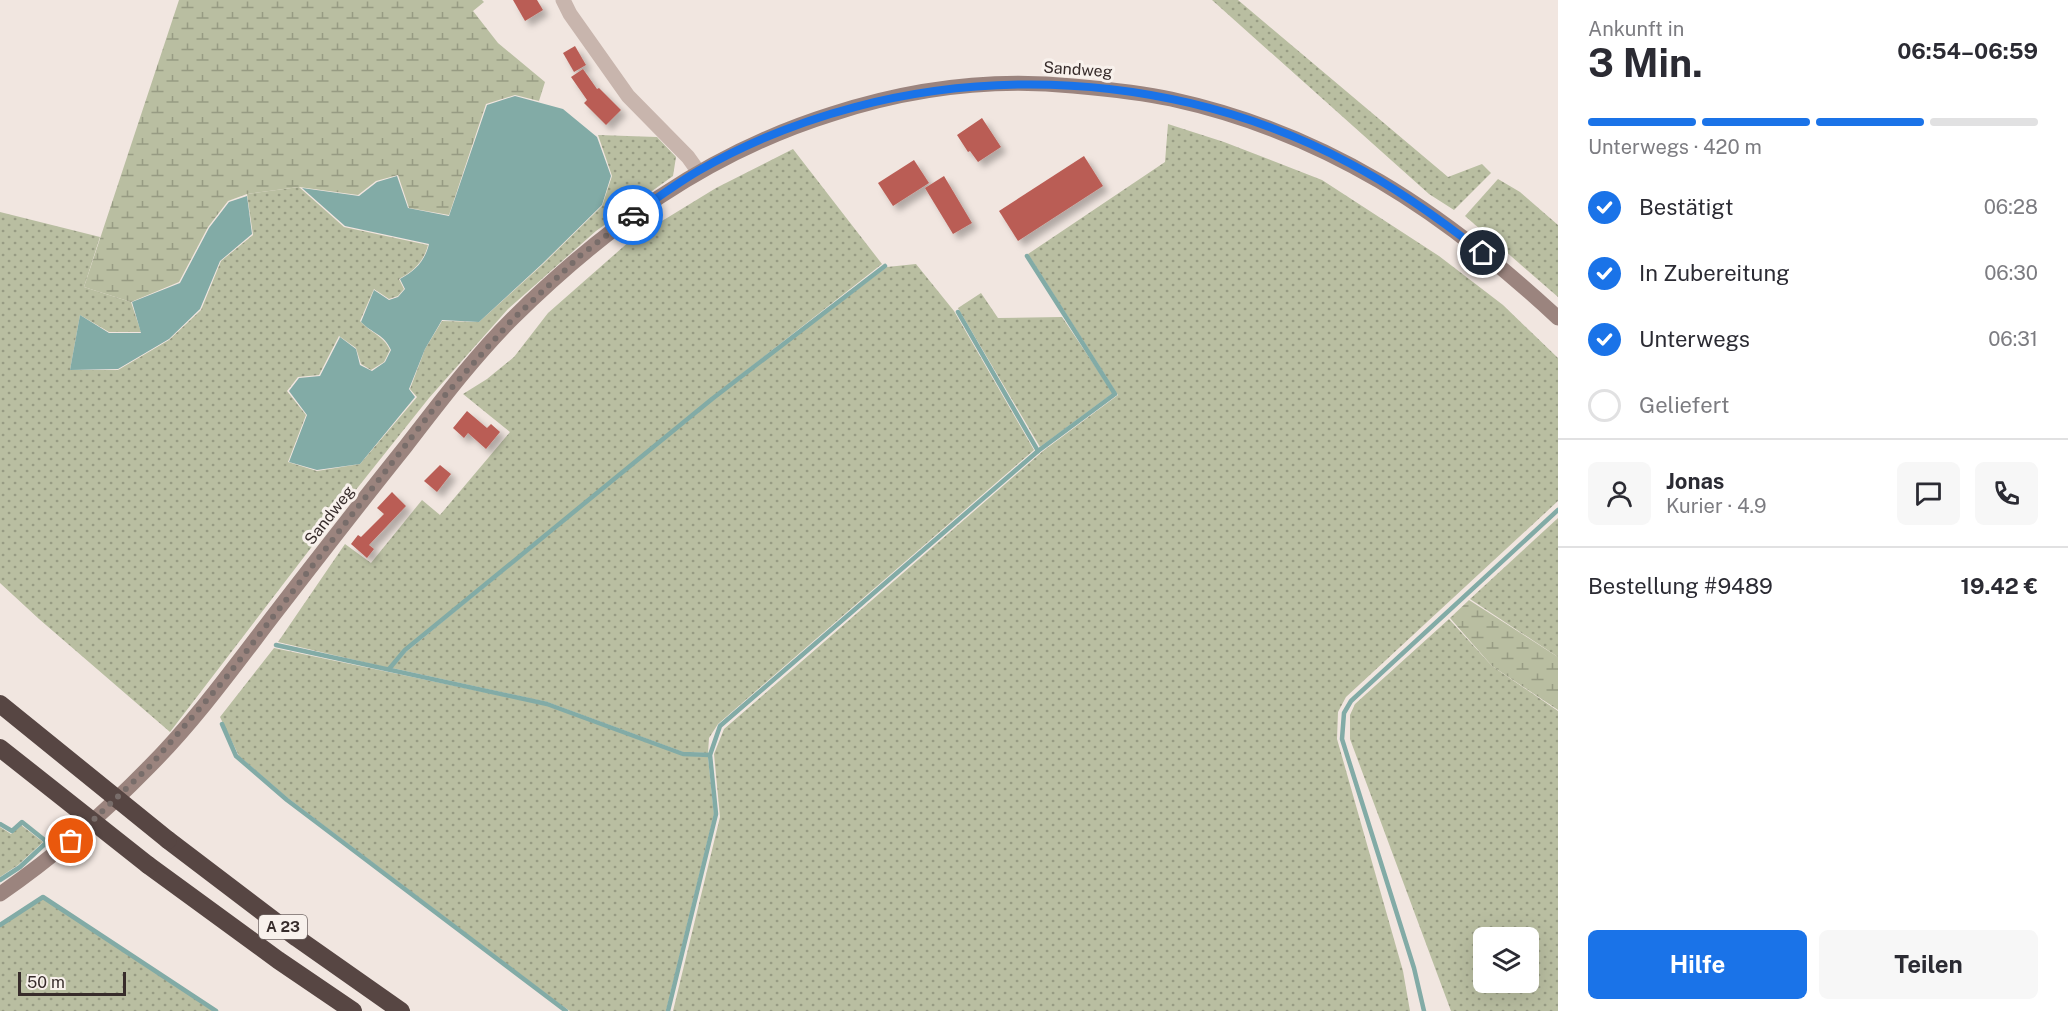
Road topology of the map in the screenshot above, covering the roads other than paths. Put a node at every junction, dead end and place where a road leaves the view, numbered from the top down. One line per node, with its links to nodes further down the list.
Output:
1 (563, 0): 2 (street)
2 (698, 171): 3 (street, Sandweg); 6 (street, Sandweg)
3 (1558, 318)
4 (0, 704): 8 (highway, A 23, bridge)
5 (0, 748): 7 (highway, A 23, bridge)
6 (0, 894)
7 (353, 1011)
8 (401, 1011)

